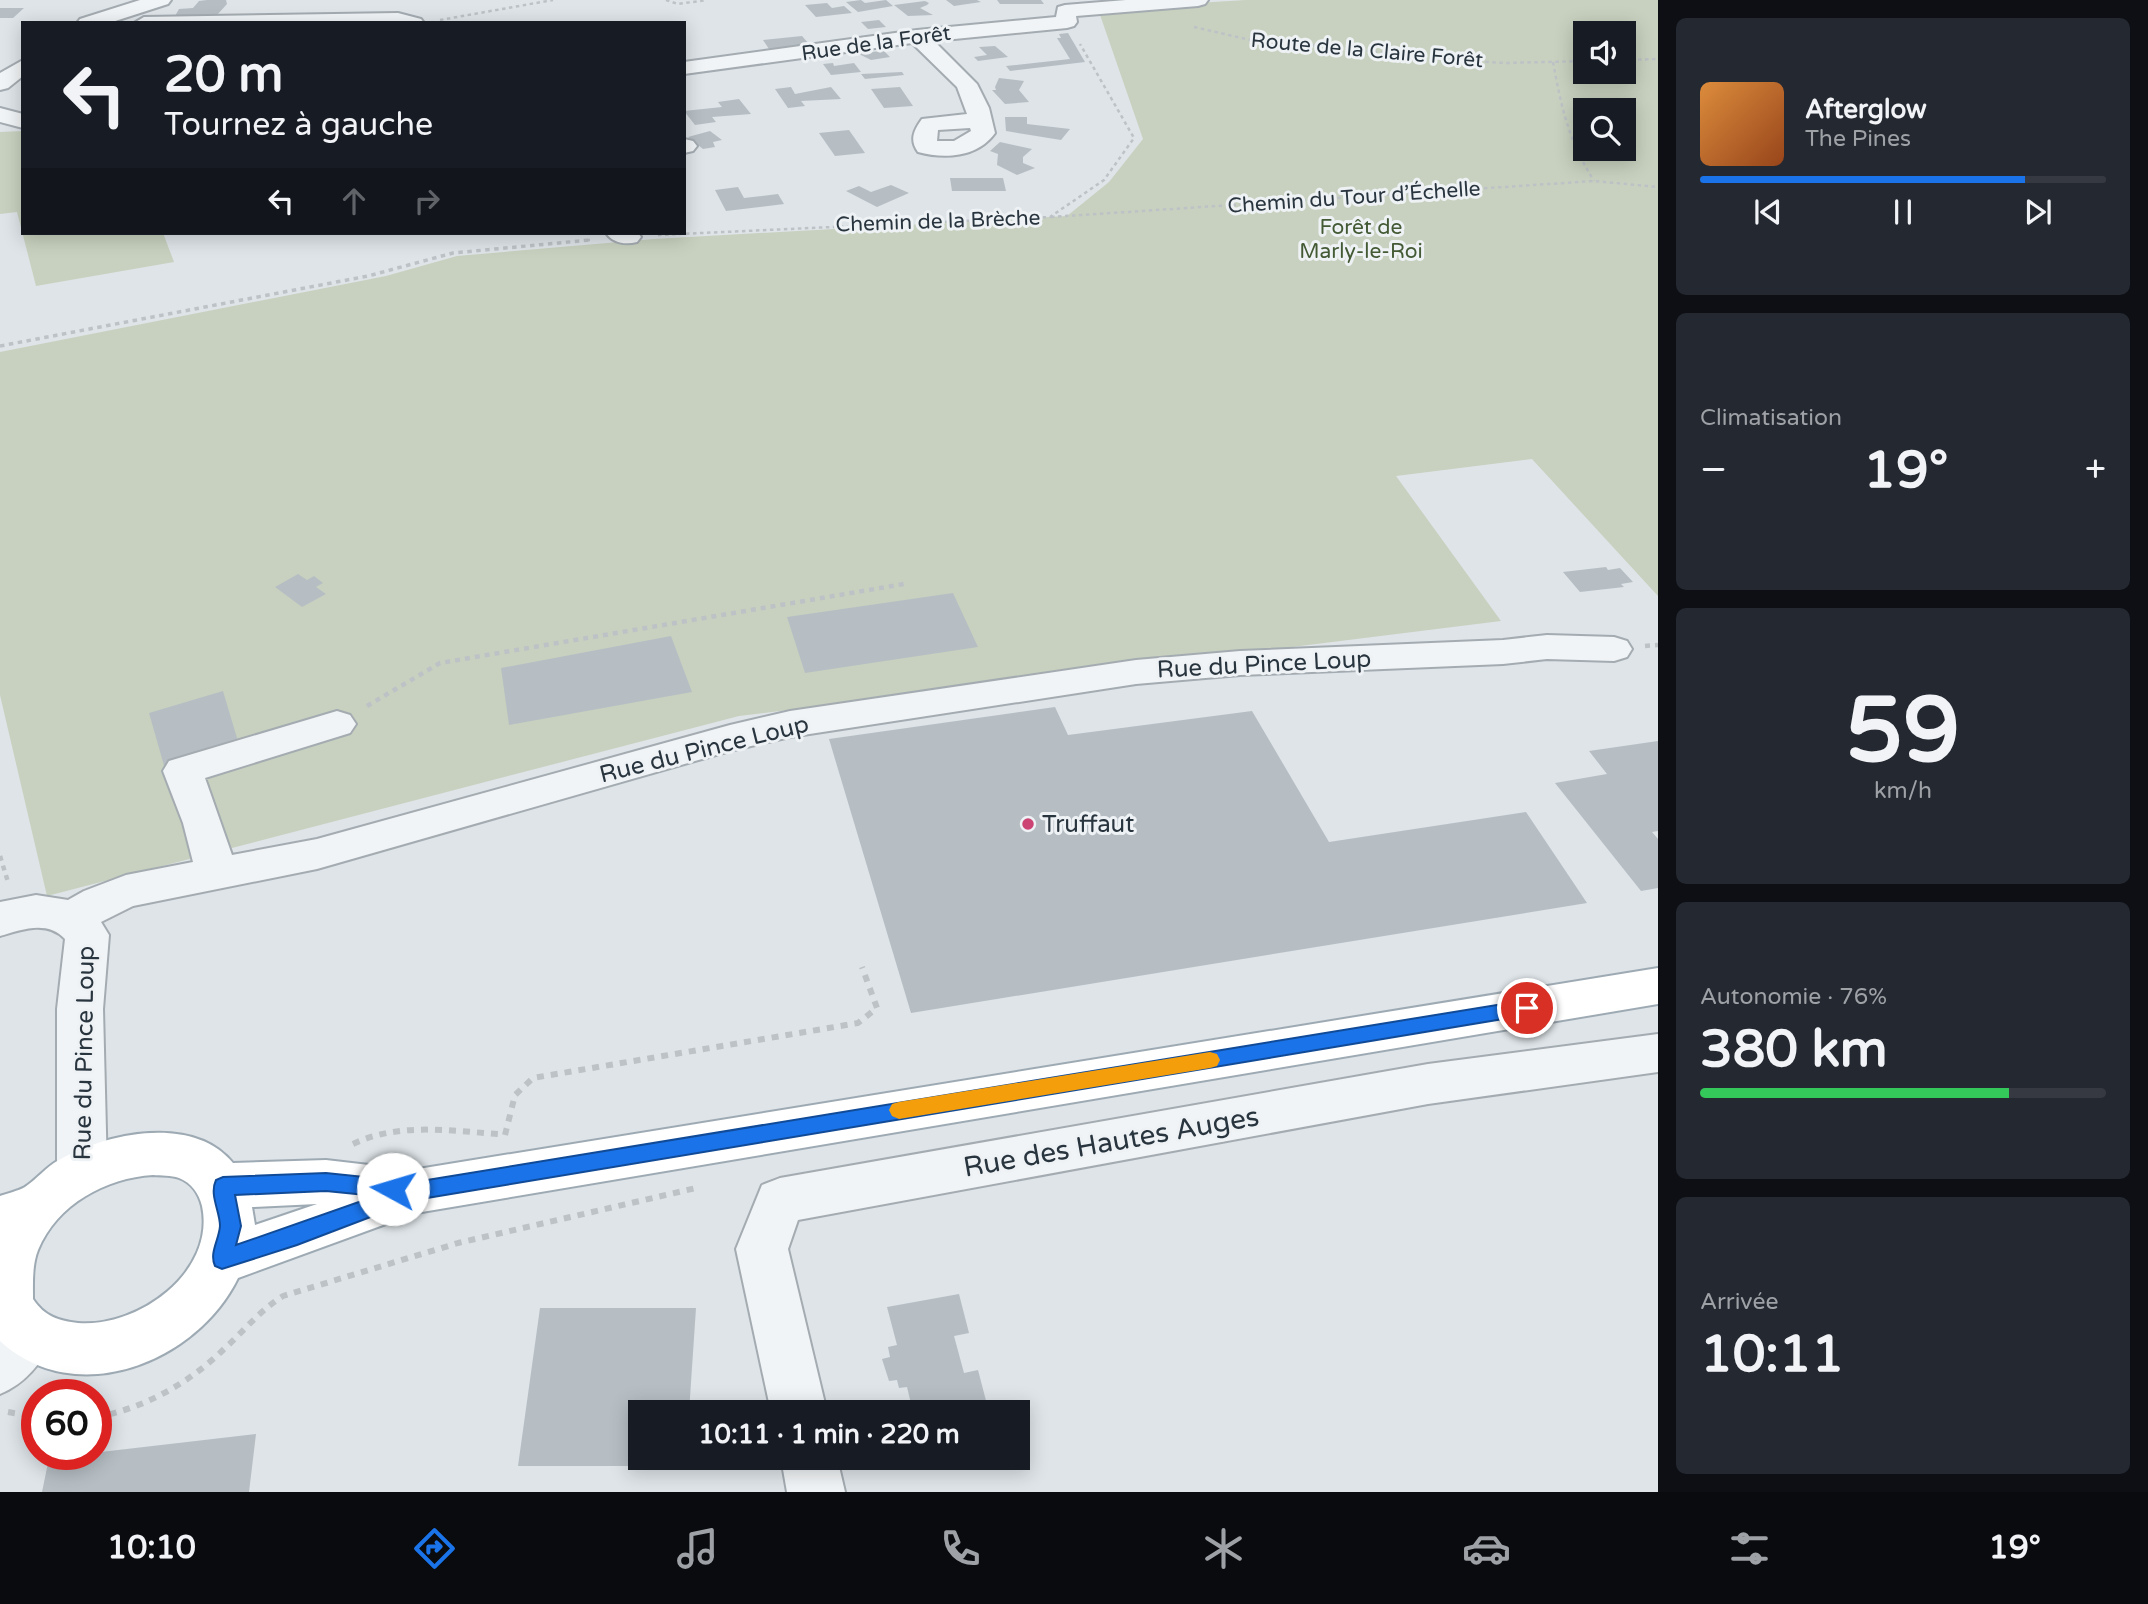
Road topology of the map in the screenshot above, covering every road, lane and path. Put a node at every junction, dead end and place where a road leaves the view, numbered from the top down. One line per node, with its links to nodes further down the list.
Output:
1 (89, 0): 8 (street)
2 (161, 0): 9 (street)
3 (553, 0): 7 (path)
4 (666, 0): 5 (path)
5 (707, 0)
6 (1198, 0): 12 (street)
7 (439, 20)
8 (84, 21)
9 (93, 21)
10 (271, 21): 11 (street)
11 (406, 21)
12 (1067, 22): 14 (street, Rue de la Forêt); 25 (path, Chemin de la Brèche)
13 (1185, 25): 18 (path, Route de la Claire Forêt)
14 (917, 36): 20 (street, Rue de la Forêt); 22 (street)
15 (1658, 59): 16 (path)
16 (1636, 60)
17 (1573, 61): 18 (path, Route de la Claire Forêt)
18 (1553, 62): 23 (path)
19 (21, 67): 21 (street)
20 (686, 68)
21 (0, 83)
22 (979, 120)
23 (1594, 181): 24 (path, Chemin du Tour d’Échelle); 25 (path, Chemin du Tour d’Échelle)
24 (1658, 187)
25 (1050, 217): 26 (path, Chemin de la Brèche)
26 (686, 232)
27 (624, 235): 28 (path, Chemin de la Brèche)
28 (0, 346)
29 (904, 584): 31 (path)
30 (1614, 649): 32 (street, Rue du Pince Loup)
31 (337, 724): 32 (street)
32 (217, 874): 34 (street, Rue du Pince Loup)
33 (0, 919): 34 (street)
34 (71, 919): 39 (street, Rue du Pince Loup)
35 (862, 967): 38 (path)
36 (1658, 986): 42 (main road)
37 (1658, 1053): 46 (street, Rue des Hautes Auges)
38 (505, 1135)
39 (82, 1172): 40 (main road); 43 (main road)
40 (223, 1186): 42 (main road); 44 (main road)
41 (705, 1186): 48 (path)
42 (415, 1191): 44 (main road)
43 (20, 1212): 45 (main road)
44 (222, 1259): 45 (main road)
45 (9, 1328)
46 (796, 1400)
47 (0, 1411): 49 (path)
48 (112, 1413)
49 (21, 1414)
50 (811, 1470): 51 (street)
51 (816, 1492)

